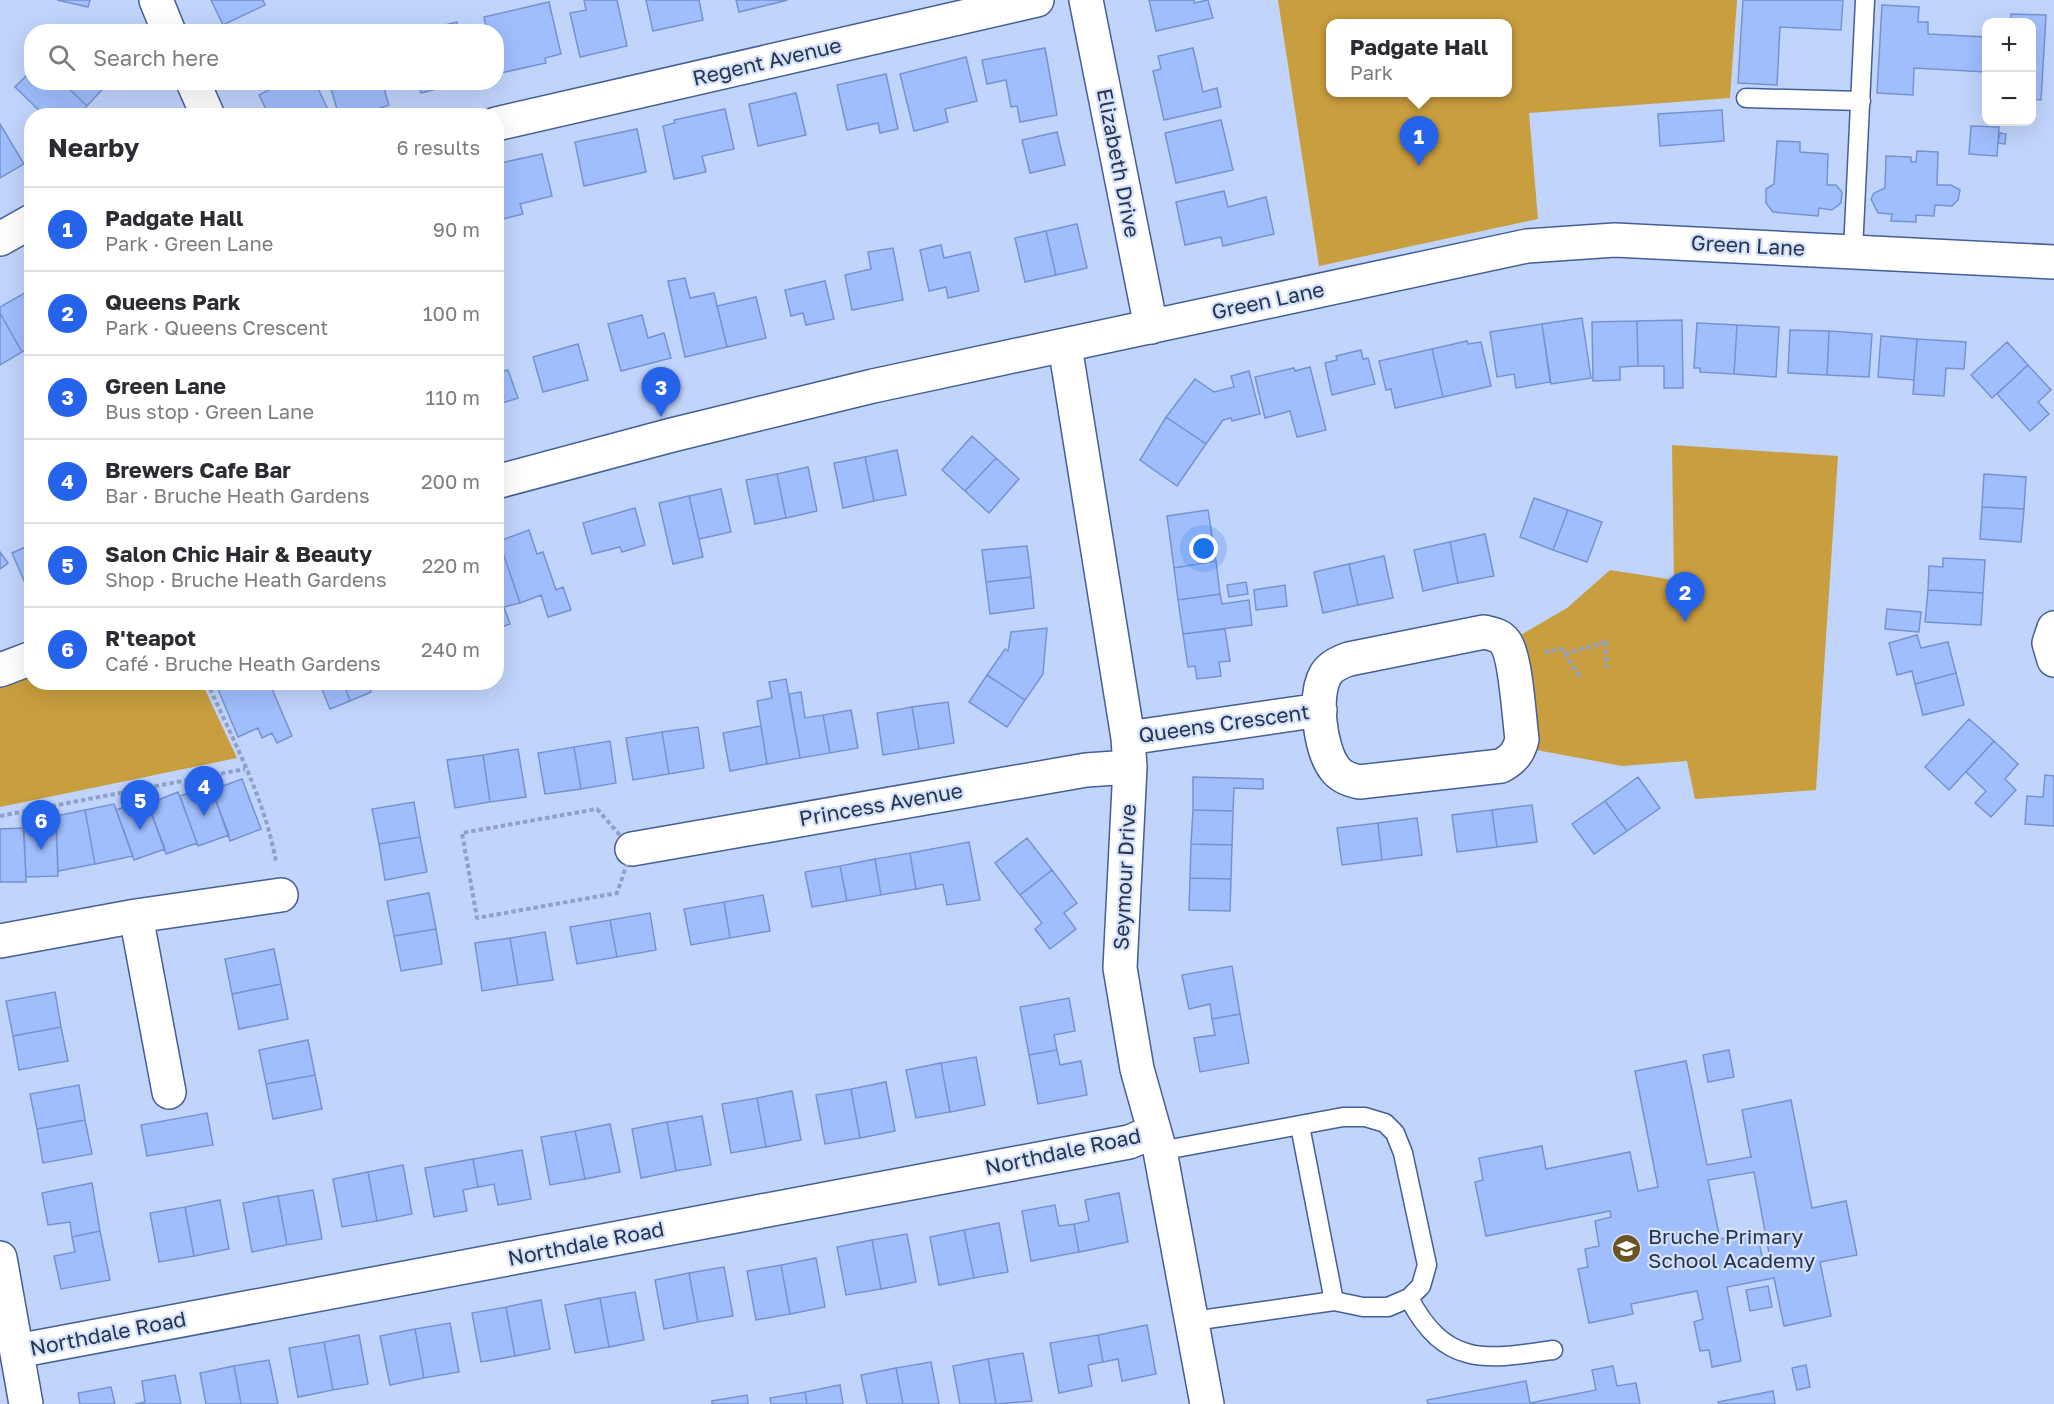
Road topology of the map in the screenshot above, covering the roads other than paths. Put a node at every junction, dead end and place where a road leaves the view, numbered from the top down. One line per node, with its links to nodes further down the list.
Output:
1 (156, 0): 5 (street)
2 (1037, 0): 10 (street, Regent Avenue)
3 (1086, 0): 15 (street, Elizabeth Drive)
4 (1864, 0): 8 (lane)
5 (166, 24)
6 (197, 90): 9 (street)
7 (1746, 99): 8 (lane)
8 (1861, 101): 13 (lane)
9 (204, 108)
10 (504, 122)
11 (24, 226): 12 (street)
12 (0, 239)
13 (1853, 251): 14 (street, Green Lane); 15 (street, Green Lane)
14 (2054, 262)
15 (1151, 327): 16 (street, Green Lane)
16 (1065, 346): 17 (street, Green Lane); 23 (street, Seymour Drive)
17 (504, 480)
18 (2054, 628): 19 (street)
19 (2054, 660)
20 (24, 661): 21 (street)
21 (0, 670)
22 (1320, 710): 22 (street, Queens Crescent); 23 (street, Queens Crescent)
23 (1129, 752): 24 (street, Princess Avenue); 30 (street, Seymour Drive)
24 (632, 849)
25 (281, 895): 26 (street)
26 (136, 916): 27 (street); 28 (street)
27 (0, 941)
28 (169, 1092)
29 (1300, 1126): 30 (lane); 32 (lane); 33 (lane)
30 (1156, 1141): 34 (street, Seymour Drive); 36 (street, Northdale Road)
31 (0, 1258): 36 (street)
32 (1409, 1298): 33 (lane); 35 (lane)
33 (1334, 1301): 34 (lane)
34 (1193, 1322): 38 (street, Seymour Drive)
35 (1553, 1350)
36 (17, 1351): 37 (street)
37 (17, 1402)
38 (1207, 1404)

